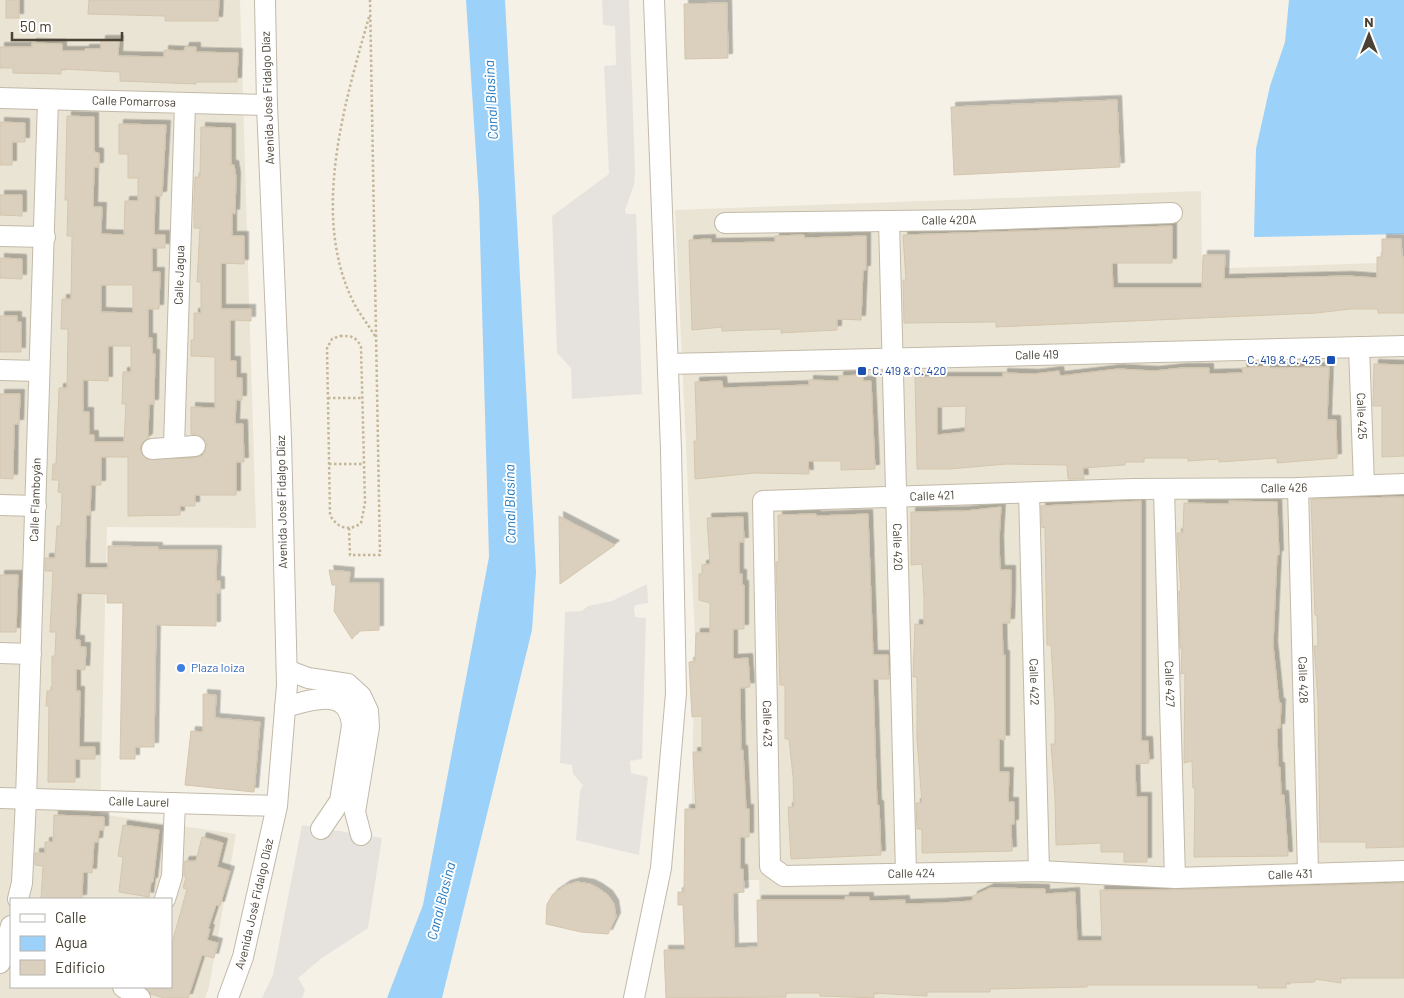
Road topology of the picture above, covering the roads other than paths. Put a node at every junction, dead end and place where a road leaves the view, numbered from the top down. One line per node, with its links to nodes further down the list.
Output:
1 (265, 0): 6 (street, Avenida José Fidalgo Díaz)
2 (654, 0): 15 (street)
3 (0, 98): 4 (street, Calle Pomarrosa)
4 (48, 100): 5 (street, Calle Pomarrosa); 11 (street, Calle Flamboyán)
5 (185, 104): 6 (street, Calle Pomarrosa); 18 (street, Calle Jagua)
6 (267, 105): 32 (street, Avenida José Fidalgo Díaz)
7 (1172, 212): 8 (street, Calle 420A)
8 (889, 221): 9 (street, Calle 420A); 14 (street, Calle 420)
9 (725, 224)
10 (0, 236): 11 (street)
11 (45, 236): 17 (street, Calle Flamboyán)
12 (1404, 346): 13 (street, Calle 419)
13 (1359, 347): 14 (street, Calle 419); 22 (street, Calle 425)
14 (894, 359): 15 (street, Calle 419); 26 (street, Calle 420)
15 (668, 364): 51 (street)
16 (0, 370): 17 (street)
17 (39, 371): 28 (street, Calle Flamboyán)
18 (174, 446): 19 (street); 20 (street)
19 (195, 446)
20 (152, 449)
21 (1404, 484): 22 (street, Calle 426)
22 (1364, 485): 23 (street, Calle 426)
23 (1298, 488): 24 (street, Calle 426); 42 (street, Calle 428)
24 (1164, 490): 25 (street, Calle 421); 45 (street, Calle 427)
25 (1029, 493): 26 (street, Calle 421); 40 (street, Calle 422)
26 (897, 497): 29 (street, Calle 421); 43 (street, Calle 420)
27 (0, 505): 28 (street)
28 (36, 506): 31 (street, Calle Flamboyán)
29 (765, 565): 44 (street, Calle 423)
30 (0, 653): 31 (street)
31 (31, 654): 35 (street, Calle Flamboyán)
32 (287, 670): 33 (street, Avenida José Fidalgo Díaz); 39 (street)
33 (285, 707): 37 (street, Avenida José Fidalgo Díaz); 38 (street)
34 (0, 798): 35 (street, Calle Laurel)
35 (26, 799): 36 (street, Calle Laurel); 46 (street, Calle Flamboyán)
36 (175, 803): 37 (street, Calle Laurel); 47 (street)
37 (277, 806): 50 (street, Avenida José Fidalgo Díaz)
38 (321, 828)
39 (361, 835)
40 (1039, 871): 43 (street, Calle 424); 45 (street, Calle 424)
41 (1404, 871): 42 (street, Calle 431)
42 (1308, 872): 45 (street, Calle 431)
43 (906, 873): 44 (street, Calle 424)
44 (784, 876)
45 (1176, 878)
46 (18, 898)
47 (165, 898)
48 (6, 934): 49 (street)
49 (0, 963)
50 (228, 998)
51 (634, 998)

